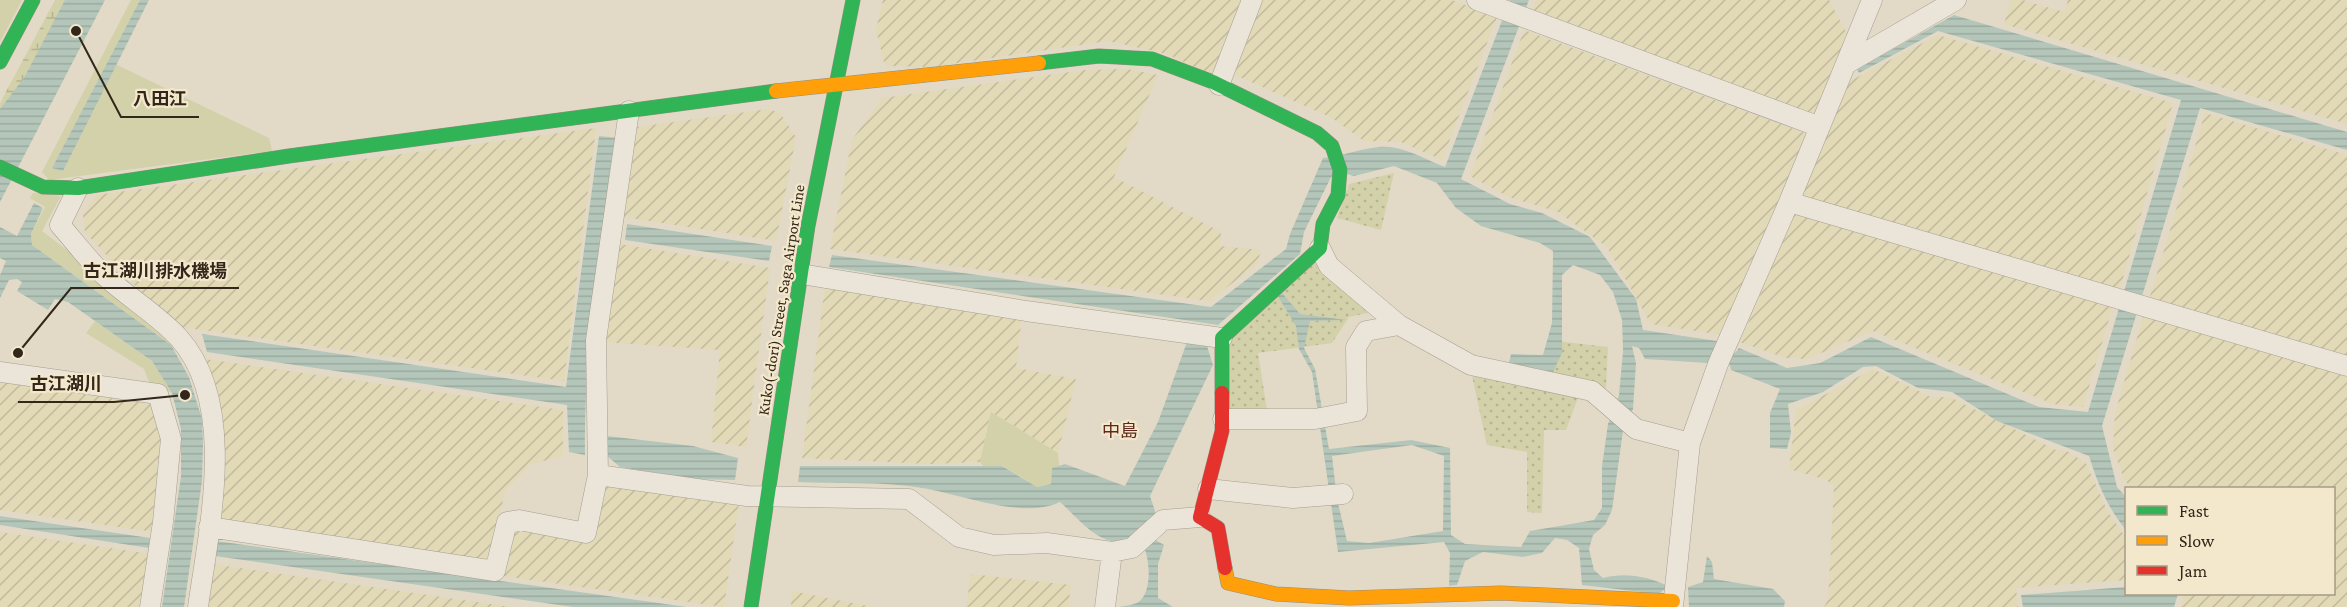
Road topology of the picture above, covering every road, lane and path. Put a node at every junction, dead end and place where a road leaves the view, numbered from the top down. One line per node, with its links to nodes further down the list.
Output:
1 (33, 0): 7 (street)
2 (853, 0): 9 (street, Kuko(-dori) Street, Saga Airport Line)
3 (1252, 0): 10 (street)
4 (1477, 0): 12 (street)
5 (1872, 0): 8 (street)
6 (1956, 0): 8 (street)
7 (0, 62)
8 (1846, 64): 12 (street)
9 (834, 83): 10 (street); 11 (street); 17 (street, Kuko(-dori) Street, Saga Airport Line)
10 (1219, 85): 16 (street)
11 (629, 111): 14 (street); 24 (street)
12 (1820, 127): 15 (street)
13 (0, 166): 14 (street)
14 (78, 188): 29 (street)
15 (1789, 202): 20 (street); 23 (street)
16 (1320, 248): 18 (street); 19 (street)
17 (801, 274): 19 (street); 26 (street, Kuko(-dori) Street, Saga Airport Line)
18 (1399, 325): 22 (street); 23 (street)
19 (1222, 338): 22 (street)
20 (2347, 366)
21 (0, 372): 33 (street)
22 (1223, 419): 25 (street)
23 (1690, 443): 32 (street)
24 (598, 475): 26 (street); 29 (street)
25 (1208, 489): 27 (street); 28 (street)
26 (766, 495): 30 (street); 35 (street, Kuko(-dori) Street, Saga Airport Line)
27 (1335, 495)
28 (1200, 517): 30 (street); 31 (street)
29 (209, 527): 34 (street)
30 (1112, 552): 36 (street)
31 (1350, 602): 32 (street)
32 (1673, 604)
33 (150, 607)
34 (198, 607)
35 (751, 607)
36 (1105, 607)

